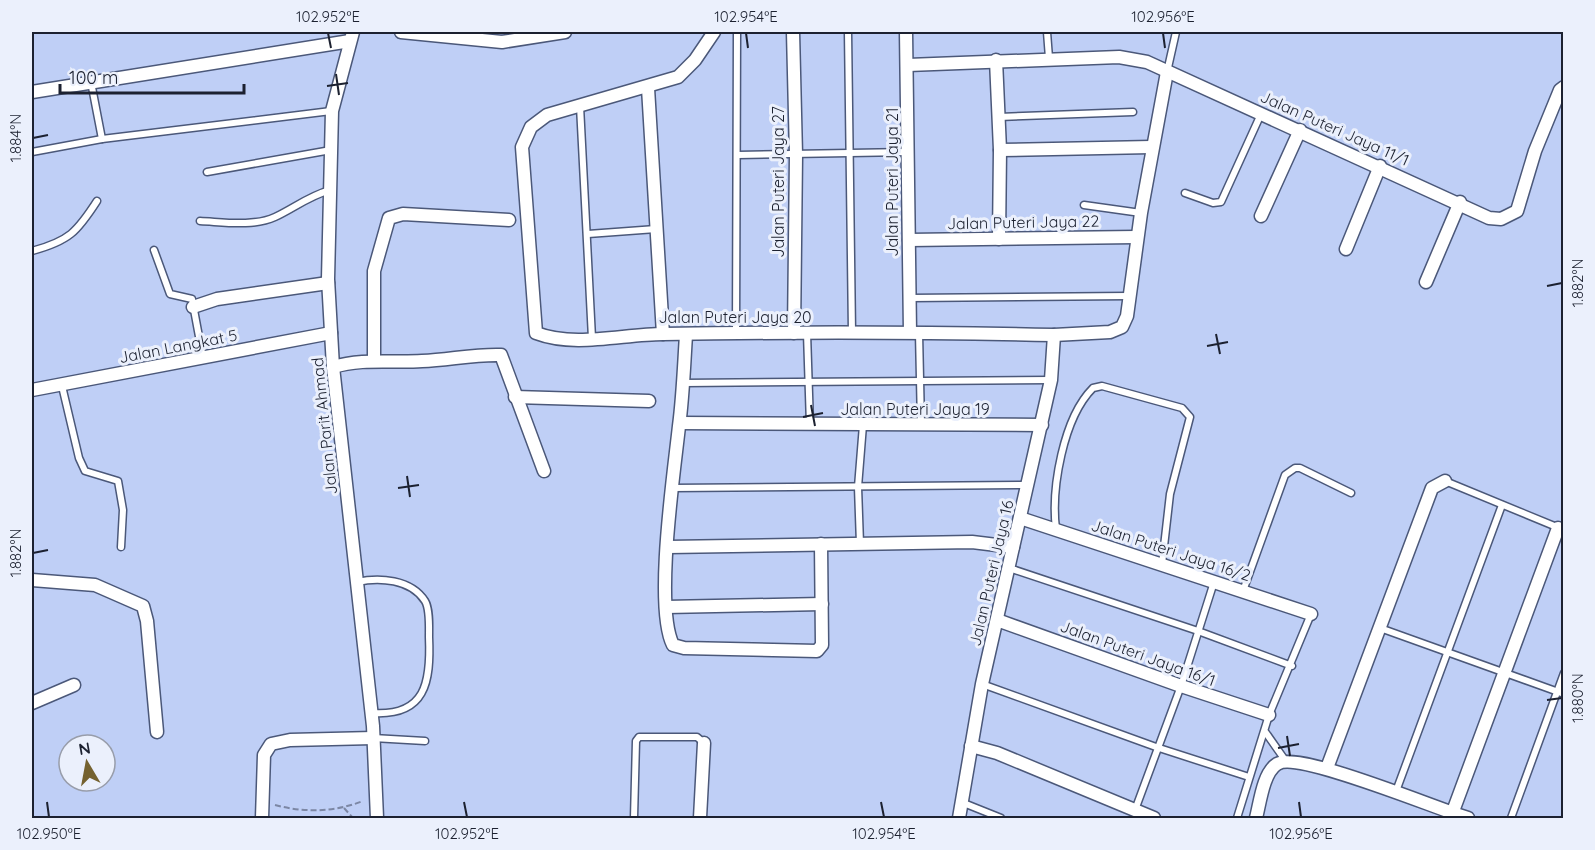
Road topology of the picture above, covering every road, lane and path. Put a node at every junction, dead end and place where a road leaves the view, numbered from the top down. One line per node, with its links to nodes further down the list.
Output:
1 (401, 32): 2 (street)
2 (565, 32)
3 (714, 32): 17 (street)
4 (736, 32): 32 (lane)
5 (793, 32): 33 (street, Jalan Puteri Jaya 27)
6 (848, 32): 31 (lane)
7 (906, 32): 13 (street, Jalan Puteri Jaya 21)
8 (1047, 32): 11 (lane)
9 (1176, 32): 14 (lane)
10 (352, 36): 15 (street); 20 (street, Jalan Parit Ahmad)
11 (1049, 58): 12 (street, Jalan Puteri Jaya 11/1); 14 (street, Jalan Puteri Jaya 11/1)
12 (996, 60): 13 (street, Jalan Puteri Jaya 11/1); 23 (street)
13 (908, 65): 30 (street, Jalan Puteri Jaya 21)
14 (1167, 72): 22 (street, Jalan Puteri Jaya 11/1); 26 (street)
15 (91, 81): 18 (street); 25 (lane)
16 (1563, 87): 39 (street, Jalan Puteri Jaya 11/1)
17 (648, 88): 19 (street); 45 (street)
18 (32, 92)
19 (580, 106): 46 (lane); 67 (street, Jalan Puteri Jaya 20)
20 (332, 111): 25 (lane); 27 (street, Jalan Parit Ahmad)
21 (1133, 112): 23 (lane)
22 (1262, 113): 24 (street, Jalan Puteri Jaya 11/1); 37 (lane)
23 (998, 117): 28 (street)
24 (1300, 130): 34 (street, Jalan Puteri Jaya 11/1); 42 (street)
25 (102, 138): 29 (lane)
26 (1151, 147): 28 (street); 41 (street)
27 (331, 150): 35 (lane); 36 (street, Jalan Parit Ahmad)
28 (1000, 150): 48 (street)
29 (32, 152)
30 (909, 152): 31 (lane); 49 (street, Jalan Puteri Jaya 21)
31 (850, 154): 33 (lane); 62 (lane)
32 (738, 155): 33 (lane); 66 (lane)
33 (796, 155): 60 (street, Jalan Puteri Jaya 27)
34 (1380, 166): 39 (street, Jalan Puteri Jaya 11/1); 50 (street)
35 (207, 172)
36 (330, 190): 44 (lane); 54 (street, Jalan Parit Ahmad)
37 (1185, 193)
38 (97, 201): 52 (lane)
39 (1460, 202): 53 (street)
40 (1084, 205): 41 (lane)
41 (1140, 213): 47 (street)
42 (1261, 216)
43 (509, 220): 69 (street)
44 (200, 221)
45 (657, 229): 46 (lane); 63 (street)
46 (588, 234): 67 (lane)
47 (1137, 237): 48 (street, Jalan Puteri Jaya 22); 55 (street)
48 (999, 239): 49 (street, Jalan Puteri Jaya 22)
49 (909, 240): 56 (street, Jalan Puteri Jaya 21)
50 (1346, 249)
51 (154, 250): 57 (lane)
52 (32, 251)
53 (1426, 282)
54 (328, 283): 57 (street); 59 (street, Jalan Parit Ahmad)
55 (1129, 296): 56 (lane); 64 (street, Jalan Puteri Jaya 20)
56 (909, 298): 58 (street, Jalan Puteri Jaya 21)
57 (194, 307): 68 (lane)
58 (915, 332): 62 (street, Jalan Puteri Jaya 20); 64 (street, Jalan Puteri Jaya 20); 72 (lane)
59 (331, 333): 68 (street, Jalan Langkat 5); 70 (street, Jalan Parit Ahmad)
60 (794, 333): 61 (street, Jalan Puteri Jaya 20); 66 (street, Jalan Puteri Jaya 20)
61 (807, 333): 62 (street, Jalan Puteri Jaya 20); 73 (lane)
62 (852, 333)
63 (663, 334): 65 (street, Jalan Puteri Jaya 20); 67 (street, Jalan Puteri Jaya 20)
64 (1054, 334): 71 (street, Jalan Puteri Jaya 16)
65 (686, 335): 66 (street, Jalan Puteri Jaya 20); 74 (street)
66 (736, 335)
67 (592, 338)
68 (203, 358): 75 (street, Jalan Langkat 5)
69 (369, 361): 70 (street); 77 (street)
70 (339, 366): 102 (street, Jalan Parit Ahmad)
71 (1051, 380): 72 (lane); 82 (street, Jalan Puteri Jaya 16)
72 (919, 381): 73 (lane); 81 (lane)
73 (808, 382): 74 (lane); 83 (lane)
74 (683, 383): 79 (street)
75 (62, 386): 76 (street, Jalan Langkat 5); 96 (lane)
76 (32, 390)
77 (515, 397): 78 (street); 84 (street)
78 (649, 400)
79 (680, 423): 83 (street, Jalan Puteri Jaya 19); 88 (street)
80 (863, 425): 81 (street, Jalan Puteri Jaya 19); 83 (street, Jalan Puteri Jaya 19); 87 (lane)
81 (921, 425): 82 (street, Jalan Puteri Jaya 19)
82 (1042, 425): 86 (street, Jalan Puteri Jaya 16)
83 (810, 426)
84 (544, 471)
85 (1445, 481): 90 (lane); 109 (street)
86 (1028, 485): 87 (lane); 91 (street, Jalan Puteri Jaya 16)
87 (858, 487): 88 (lane); 95 (lane)
88 (672, 488): 97 (street)
89 (1351, 493): 104 (lane)
90 (1502, 505): 93 (lane); 111 (lane)
91 (1020, 518): 92 (street, Jalan Puteri Jaya 16/2); 98 (street, Jalan Puteri Jaya 16)
92 (1056, 529): 99 (street, Jalan Puteri Jaya 16/2); 99 (lane)
93 (1561, 529): 113 (street)
94 (821, 544): 95 (street); 97 (street); 105 (street)
95 (860, 544): 98 (street)
96 (121, 547)
97 (668, 547): 106 (street)
98 (1013, 547): 100 (street, Jalan Puteri Jaya 16)
99 (1161, 565): 103 (street, Jalan Puteri Jaya 16/2)
100 (1009, 568): 108 (street, Jalan Puteri Jaya 16); 110 (lane)
101 (32, 580): 123 (street)
102 (360, 582): 121 (street, Jalan Parit Ahmad); 121 (lane)
103 (1214, 582): 104 (street, Jalan Puteri Jaya 16/2); 110 (lane)
104 (1242, 592): 107 (street, Jalan Puteri Jaya 16/2)
105 (822, 604): 106 (street); 106 (street)
106 (666, 607)
107 (1311, 614): 112 (lane)
108 (997, 620): 115 (street, Jalan Puteri Jaya 16); 117 (street, Jalan Puteri Jaya 16/1)
109 (1380, 628): 111 (lane); 131 (street)
110 (1198, 631): 112 (lane); 117 (lane)
111 (1446, 651): 113 (lane); 134 (lane)
112 (1292, 666): 122 (lane)
113 (1503, 672): 118 (lane); 139 (street)
114 (1563, 673): 118 (lane)
115 (982, 684): 128 (street, Jalan Puteri Jaya 16); 129 (lane)
116 (74, 685): 120 (street)
117 (1181, 687): 122 (street, Jalan Puteri Jaya 16/1); 129 (lane)
118 (1556, 692): 119 (lane); 151 (lane)
119 (1563, 694)
120 (32, 703)
121 (376, 714): 125 (street, Jalan Parit Ahmad)
122 (1269, 715): 124 (lane)
123 (157, 732)
124 (1266, 733): 130 (lane); 132 (lane)
125 (379, 738): 126 (lane); 133 (street, Jalan Parit Ahmad); 135 (street)
126 (425, 741)
127 (704, 743): 143 (lane); 144 (street)
128 (971, 746): 136 (street, Jalan Puteri Jaya 16); 138 (street)
129 (1156, 747): 132 (lane); 138 (lane)
130 (1285, 760): 131 (street); 149 (street)
131 (1327, 768): 134 (street)
132 (1250, 777): 148 (lane)
133 (376, 787): 137 (path); 142 (street, Jalan Parit Ahmad)
134 (1395, 794): 139 (street)
135 (263, 797): 137 (path); 140 (street)
136 (960, 802): 145 (street, Jalan Puteri Jaya 16); 146 (lane)
137 (344, 808): 141 (path)
138 (1131, 813): 147 (street)
139 (1452, 814): 150 (street)
140 (262, 819)
141 (353, 819)
142 (377, 819)
143 (634, 819)
144 (700, 819)
145 (959, 819)
146 (1001, 819)
147 (1154, 819)
148 (1237, 819)
149 (1256, 819)
150 (1468, 819)
151 (1511, 819)

